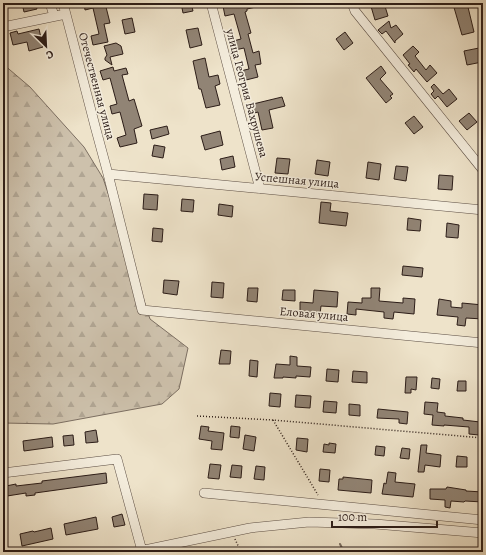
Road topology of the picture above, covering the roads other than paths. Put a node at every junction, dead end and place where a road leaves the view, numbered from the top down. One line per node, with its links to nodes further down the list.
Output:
1 (50, 3): 6 (street)
2 (63, 3): 5 (street, Отечественная улица)
3 (211, 3): 10 (street, улица Геогрия Вахрушева)
4 (352, 3): 8 (street)
5 (66, 14): 6 (street); 9 (street, Отечественная улица)
6 (54, 16): 7 (street)
7 (3, 27)
8 (483, 170)
9 (108, 174): 10 (street, Успешная улица); 12 (street, Отечественная улица)
10 (260, 189): 11 (street, Успешная улица)
11 (483, 210)
12 (142, 310): 13 (street, Еловая улица)
13 (483, 343)
14 (3, 473): 20 (street)
15 (204, 493): 16 (street)
16 (344, 506): 17 (street); 18 (street)
17 (483, 520)
18 (342, 523): 19 (street); 20 (street)
19 (483, 533)
20 (139, 551)

